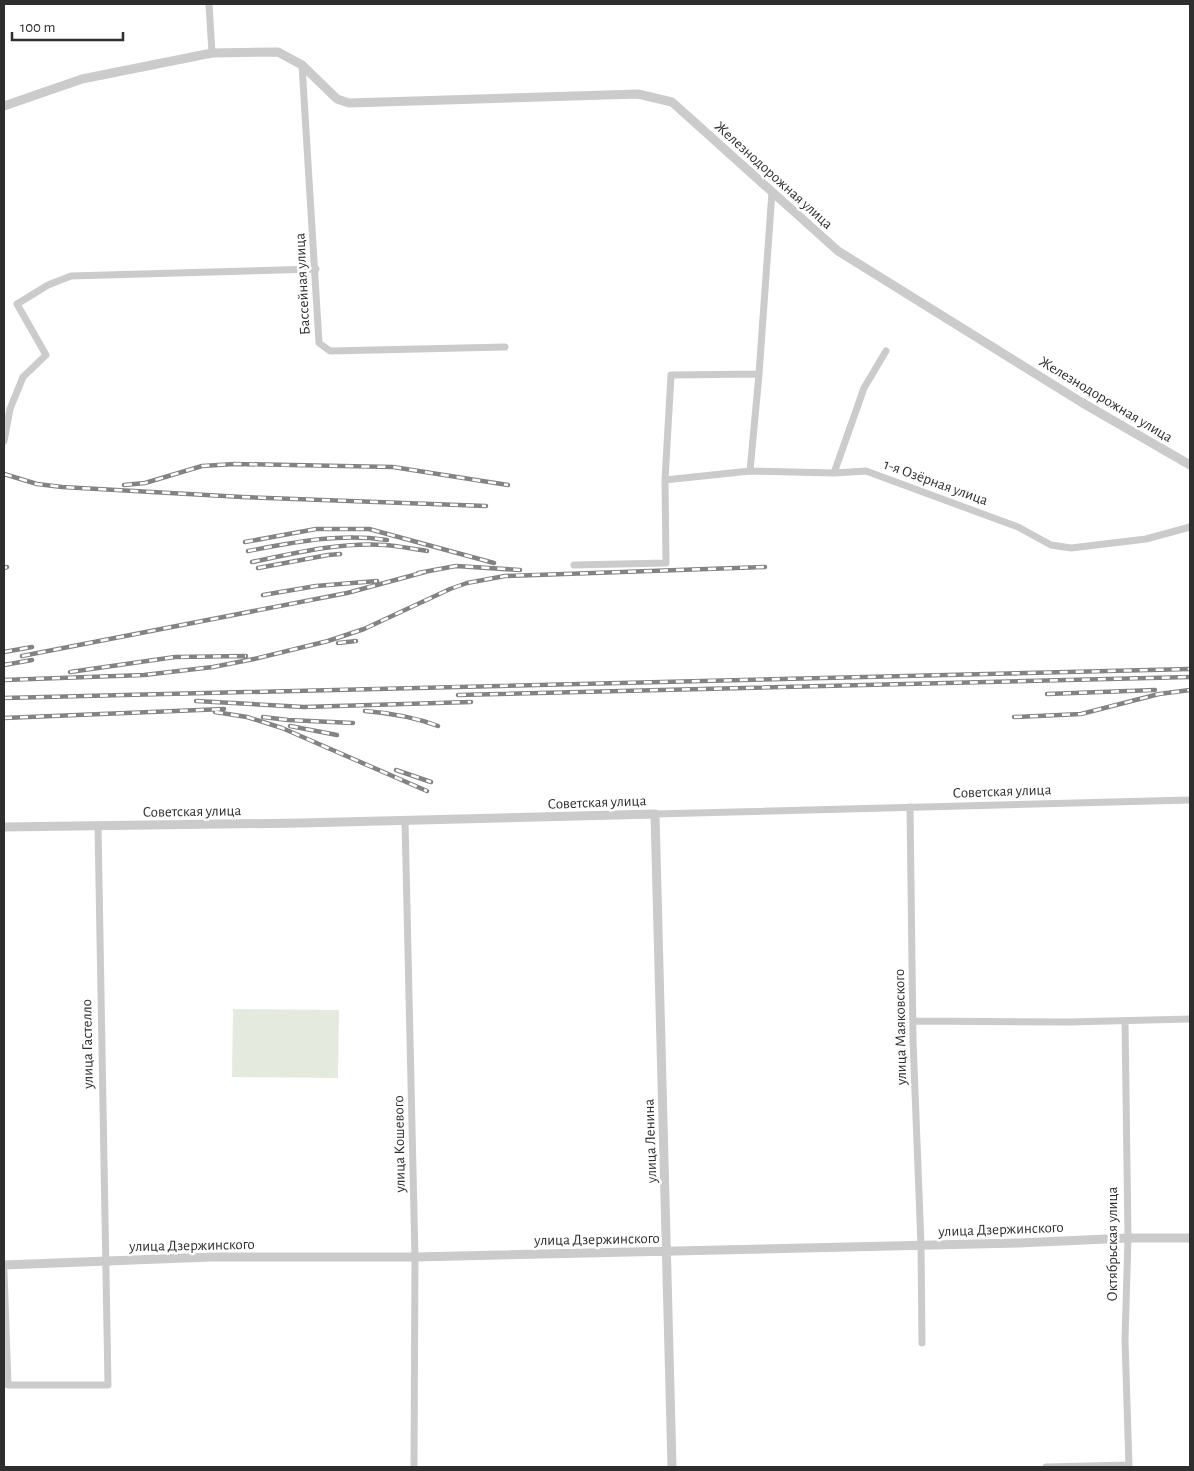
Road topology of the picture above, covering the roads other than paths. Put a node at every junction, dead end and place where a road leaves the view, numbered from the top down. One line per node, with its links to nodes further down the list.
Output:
1 (210, 4): 2 (street)
2 (212, 53): 3 (street, Железнодорожная улица); 4 (street, Железнодорожная улица)
3 (302, 65): 5 (street, Железнодорожная улица); 6 (street, Бассейная улица)
4 (4, 106)
5 (772, 192): 9 (street); 11 (street, Железнодорожная улица)
6 (316, 269): 7 (street, Бассейная улица); 10 (street)
7 (506, 347)
8 (886, 351): 13 (street)
9 (759, 374): 12 (street); 14 (street)
10 (4, 441)
11 (1190, 465)
12 (750, 470): 13 (street, 1-я Озёрная улица); 14 (street, 1-я Озёрная улица)
13 (834, 473): 15 (street, 1-я Озёрная улица)
14 (665, 480): 16 (street)
15 (1190, 527)
16 (574, 565)
17 (1190, 800): 18 (street, Советская улица)
18 (910, 807): 19 (street, Советская улица); 24 (street, улица Маяковского)
19 (655, 814): 20 (street, Советская улица); 29 (street, улица Ленина)
20 (404, 821): 21 (street, Советская улица); 30 (street, улица Кошевого)
21 (98, 826): 22 (street, Советская улица); 31 (street, улица Гастелло)
22 (4, 827)
23 (1190, 1019): 25 (street)
24 (913, 1021): 25 (street); 28 (street, улица Маяковского)
25 (1125, 1021): 26 (street, Октябрьская улица)
26 (1128, 1238): 27 (street, улица Дзержинского); 28 (street, улица Дзержинского); 35 (street, Октябрьская улица)
27 (1190, 1238)
28 (921, 1245): 29 (street, улица Дзержинского); 34 (street)
29 (668, 1251): 30 (street, улица Дзержинского); 37 (street, улица Ленина)
30 (415, 1256): 31 (street, улица Дзержинского); 36 (street, улица Кошевого)
31 (107, 1261): 32 (street, улица Дзержинского); 33 (street, улица Гастелло)
32 (4, 1265)
33 (4, 1271)
34 (922, 1343)
35 (1128, 1466): 38 (street)
36 (414, 1467)
37 (672, 1467)
38 (1046, 1467)

